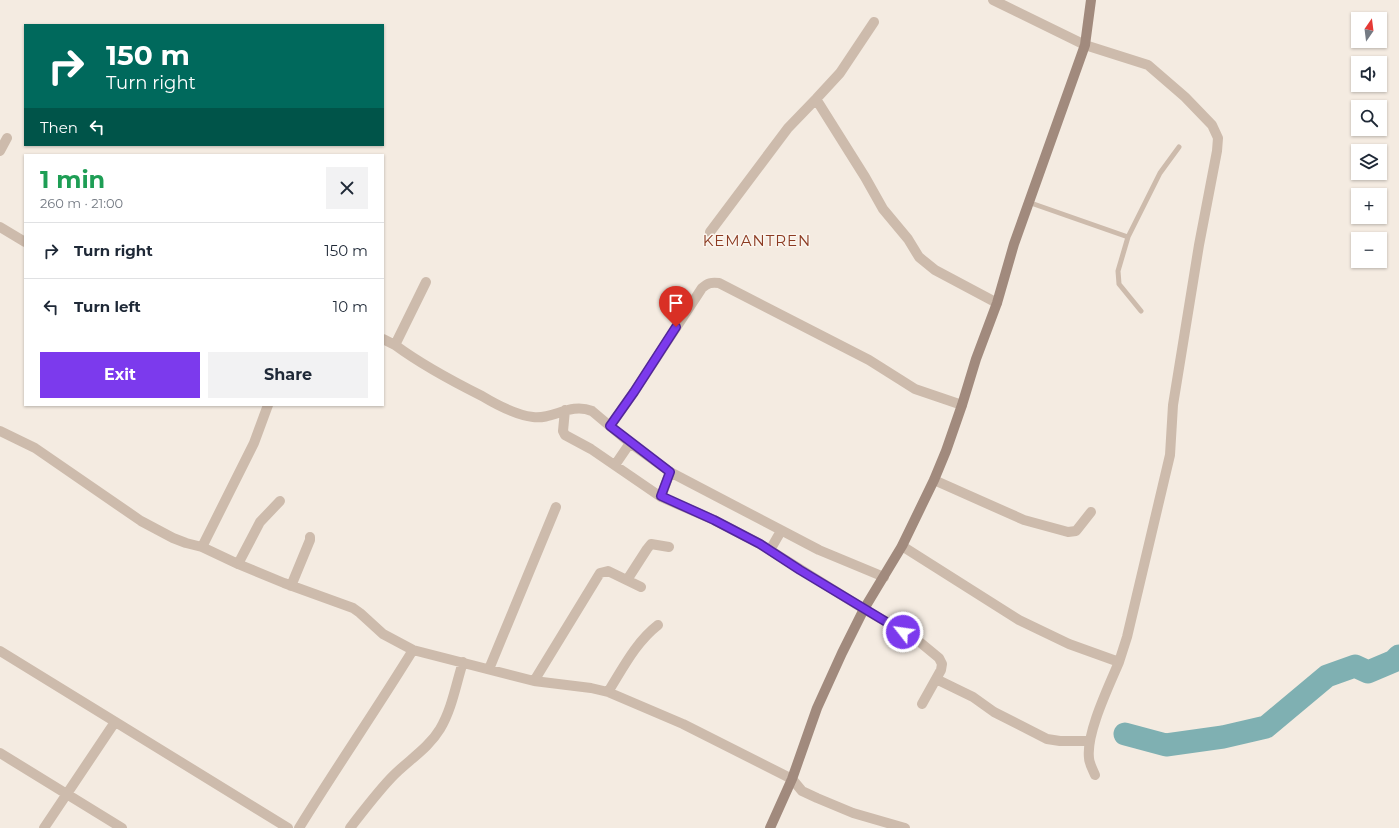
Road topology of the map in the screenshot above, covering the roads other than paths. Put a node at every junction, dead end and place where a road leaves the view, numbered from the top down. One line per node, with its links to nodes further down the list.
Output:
1 (993, 0): 4 (street)
2 (1091, 0): 4 (street)
3 (874, 22): 5 (street)
4 (1085, 45): 9 (street); 48 (street)
5 (816, 100): 11 (street); 15 (street)
6 (7, 138): 8 (street)
7 (1179, 147): 12 (lane)
8 (0, 151)
9 (1028, 202): 12 (lane); 15 (street)
10 (0, 227): 13 (street)
11 (710, 232)
12 (1128, 237): 16 (lane)
13 (24, 241)
14 (426, 282): 18 (street)
15 (998, 303): 19 (street)
16 (1141, 311)
17 (384, 340): 18 (street)
18 (395, 345): 21 (street)
19 (962, 405): 22 (street); 27 (street)
20 (268, 406): 35 (street)
21 (565, 414): 22 (street); 25 (street)
22 (610, 426): 24 (street)
23 (0, 432): 35 (street)
24 (628, 446): 25 (street); 26 (street)
25 (616, 463): 28 (street)
26 (669, 475): 28 (street); 32 (street)
27 (934, 480): 31 (street); 34 (street)
28 (662, 493): 37 (street)
29 (280, 501): 38 (street)
30 (556, 507): 49 (street)
31 (1091, 512)
32 (780, 533): 37 (street); 40 (street)
33 (310, 537): 41 (street)
34 (902, 546): 40 (street); 48 (street)
35 (202, 547): 38 (street)
36 (669, 547): 39 (street)
37 (771, 548): 43 (street)
38 (238, 564): 41 (street)
39 (627, 580): 42 (street); 51 (street)
40 (882, 580): 43 (street)
41 (291, 586): 45 (street)
42 (640, 587)
43 (864, 609): 50 (street); 58 (street)
44 (658, 625): 52 (street)
45 (413, 650): 47 (street); 63 (street)
46 (0, 651): 54 (street)
47 (463, 662): 49 (street); 64 (street)
48 (1119, 662): 55 (street)
49 (489, 669): 51 (street)
50 (936, 678): 53 (street); 55 (street)
51 (534, 681): 52 (street)
52 (608, 692): 58 (street)
53 (922, 704)
54 (115, 722): 59 (street); 62 (street)
55 (1090, 741): 57 (street)
56 (0, 754): 59 (street)
57 (1095, 775)
58 (792, 779): 65 (street); 66 (street)
59 (67, 794): 60 (street); 61 (street)
60 (44, 828)
61 (122, 828)
62 (288, 828)
63 (299, 828)
64 (350, 828)
65 (770, 828)
66 (905, 828)

